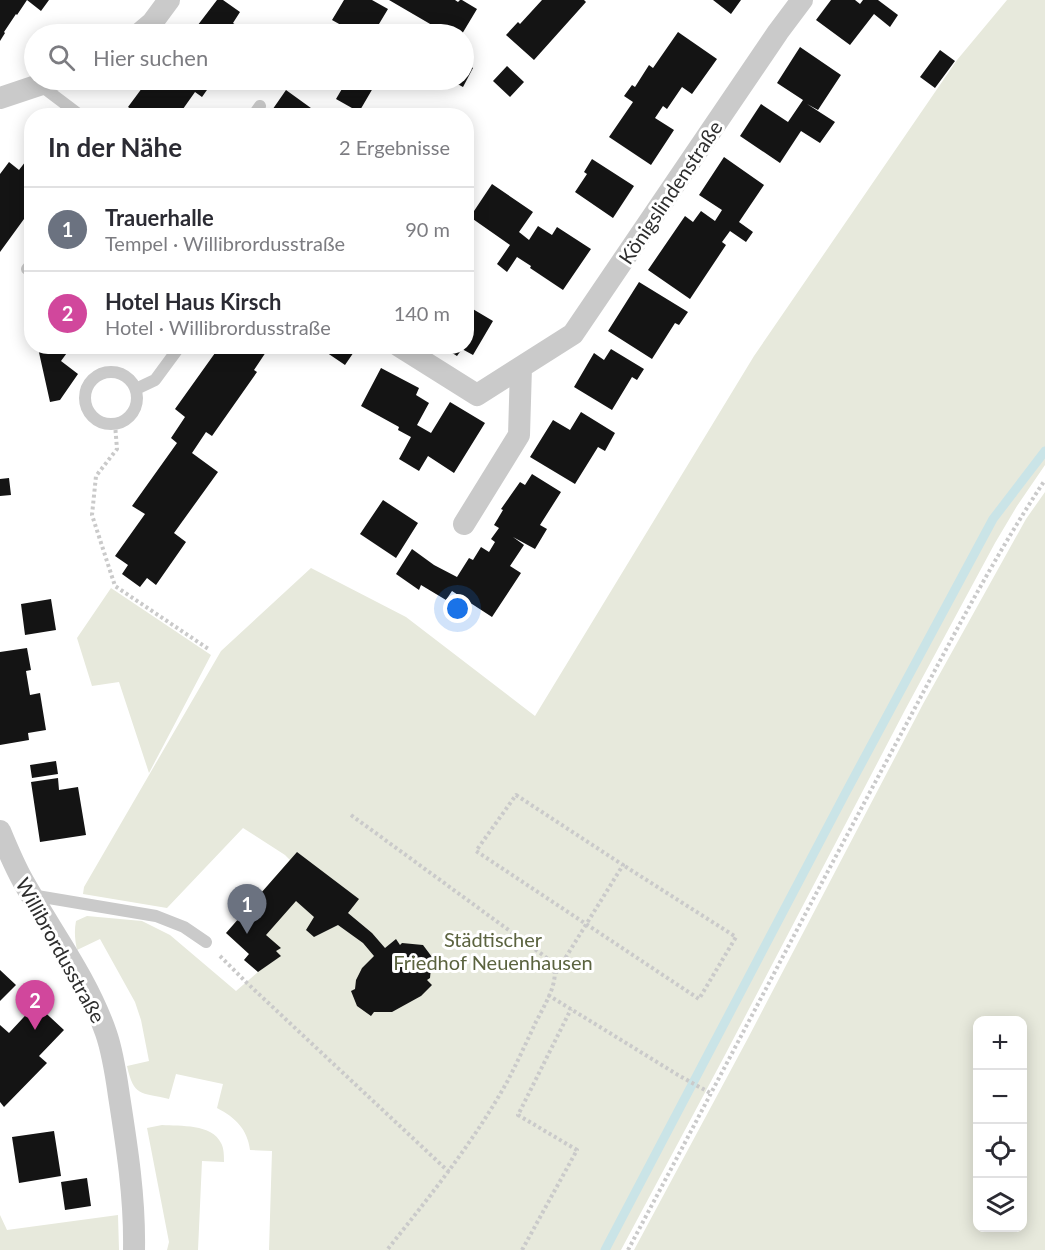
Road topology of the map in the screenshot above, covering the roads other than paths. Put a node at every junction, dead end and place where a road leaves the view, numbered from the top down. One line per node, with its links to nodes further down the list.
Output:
1 (169, 0): 3 (street)
2 (802, 0): 10 (street, Königslindenstraße)
3 (151, 24)
4 (24, 90): 6 (street)
5 (55, 90): 7 (lane)
6 (0, 98)
7 (73, 108)
8 (174, 354): 11 (lane)
9 (412, 354): 10 (street, Königslindenstraße)
10 (521, 367): 12 (street)
11 (136, 389): 11 (lane)
12 (464, 524)
13 (0, 831): 14 (street, Willibrordusstraße)
14 (31, 895): 15 (lane); 16 (street, Willibrordusstraße)
15 (206, 942)
16 (134, 1250)

